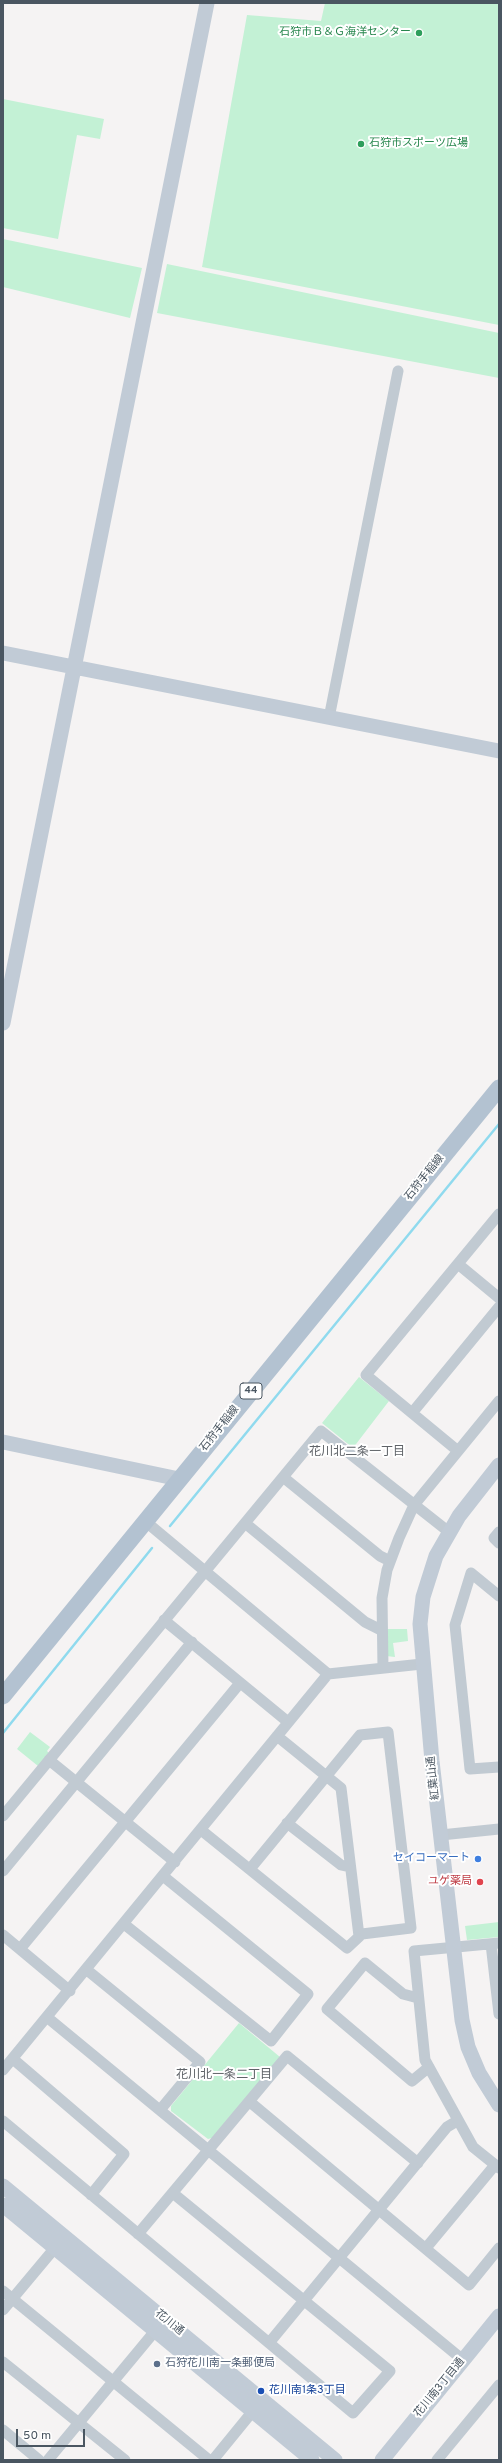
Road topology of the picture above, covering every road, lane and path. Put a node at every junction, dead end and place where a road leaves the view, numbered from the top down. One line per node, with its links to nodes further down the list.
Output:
1 (207, 3): 4 (street)
2 (398, 370): 5 (street)
3 (3, 653): 4 (street)
4 (74, 668): 5 (street); 7 (street)
5 (329, 718): 6 (street)
6 (499, 751)
7 (3, 1023)
8 (499, 1088): 19 (main road, 石狩手稲線 / 44)
9 (499, 1214): 10 (street)
10 (458, 1264): 11 (street); 14 (street)
11 (499, 1298)
12 (499, 1307): 14 (street)
13 (499, 1401): 16 (street)
14 (412, 1413): 16 (street)
15 (3, 1442): 19 (street)
16 (458, 1450): 20 (street)
17 (499, 1465): 23 (street, 紅葉山通)
18 (283, 1477): 20 (street); 22 (street); 26 (street)
19 (179, 1479): 21 (main road, 石狩手稲線 / 44)
20 (414, 1505): 23 (street); 26 (street)
21 (145, 1521): 27 (street); 36 (main road, 石狩手稲線 / 44)
22 (245, 1522): 27 (street); 30 (street)
23 (449, 1532): 32 (street, 紅葉山通)
24 (499, 1532): 25 (street)
25 (499, 1543)
26 (390, 1561): 30 (street)
27 (205, 1571): 29 (street); 34 (street)
28 (499, 1596): 40 (street)
29 (164, 1620): 31 (street); 39 (street)
30 (381, 1630): 33 (street)
31 (192, 1642): 35 (street); 42 (street)
32 (422, 1664): 33 (street); 48 (street, 紅葉山通)
33 (383, 1668): 34 (street)
34 (328, 1674): 37 (street)
35 (240, 1682): 37 (street); 44 (street)
36 (3, 1696)
37 (288, 1722): 38 (street)
38 (277, 1736): 41 (street); 47 (street)
39 (49, 1760): 42 (street); 43 (street)
40 (499, 1767)
41 (326, 1776): 45 (street); 50 (street); 56 (street)
42 (78, 1782): 44 (street); 52 (street)
43 (3, 1816)
44 (126, 1822): 49 (street); 59 (street)
45 (287, 1823): 50 (street); 51 (street)
46 (499, 1829): 48 (street)
47 (201, 1830): 49 (street); 51 (street)
48 (441, 1836): 58 (street, 紅葉山通)
49 (175, 1862): 53 (street)
50 (350, 1867): 56 (street)
51 (250, 1869): 56 (street)
52 (3, 1872)
53 (163, 1876): 54 (street); 54 (street)
54 (124, 1924): 60 (street)
55 (3, 1935): 59 (street)
56 (358, 1936)
57 (495, 1944): 58 (street); 63 (street)
58 (453, 1948): 62 (street); 69 (street, 紅葉山通)
59 (20, 1949): 61 (street)
60 (87, 1970): 61 (street); 70 (street)
61 (70, 1991): 64 (street)
62 (418, 1998): 66 (street); 66 (street)
63 (499, 2014)
64 (48, 2018): 65 (street); 70 (street)
65 (13, 2059): 67 (street); 78 (street)
66 (429, 2067): 72 (street)
67 (3, 2070)
68 (250, 2102): 73 (street); 74 (street); 80 (street)
69 (499, 2105)
70 (160, 2110): 73 (street)
71 (3, 2121): 78 (street)
72 (457, 2121): 74 (street); 75 (street)
73 (209, 2151): 77 (street); 85 (street)
74 (418, 2163): 80 (street)
75 (497, 2167): 83 (street)
76 (3, 2186): 82 (street, 花川通)
77 (174, 2194): 81 (street); 88 (street)
78 (91, 2195): 81 (street)
79 (3, 2205): 82 (street, 花川通)
80 (379, 2209): 83 (street); 85 (street)
81 (138, 2234): 92 (street)
82 (59, 2242): 87 (street); 91 (street, 花川通)
83 (426, 2248): 84 (street)
84 (499, 2248)
85 (338, 2257): 88 (street); 93 (street)
86 (3, 2291): 87 (street)
87 (12, 2299): 89 (street); 95 (street)
88 (304, 2300): 92 (street); 92 (street)
89 (3, 2310)
90 (499, 2316): 93 (street, 花川南3丁目通)
91 (160, 2325): 95 (street); 97 (street, 花川通); 98 (street, 花川通)
92 (269, 2343)
93 (463, 2360): 108 (street, 花川南3丁目通)
94 (3, 2362): 99 (street)
95 (113, 2381): 99 (street); 104 (street)
96 (498, 2388): 109 (street)
97 (263, 2400): 98 (street); 107 (street, 花川通)
98 (253, 2411): 105 (street); 106 (street, 花川通)
99 (78, 2423): 102 (street); 103 (street)
100 (3, 2430): 101 (street)
101 (40, 2460)
102 (48, 2460)
103 (124, 2460)
104 (209, 2460)
105 (213, 2460)
106 (312, 2460)
107 (336, 2460)
108 (382, 2460)
109 (437, 2460)

